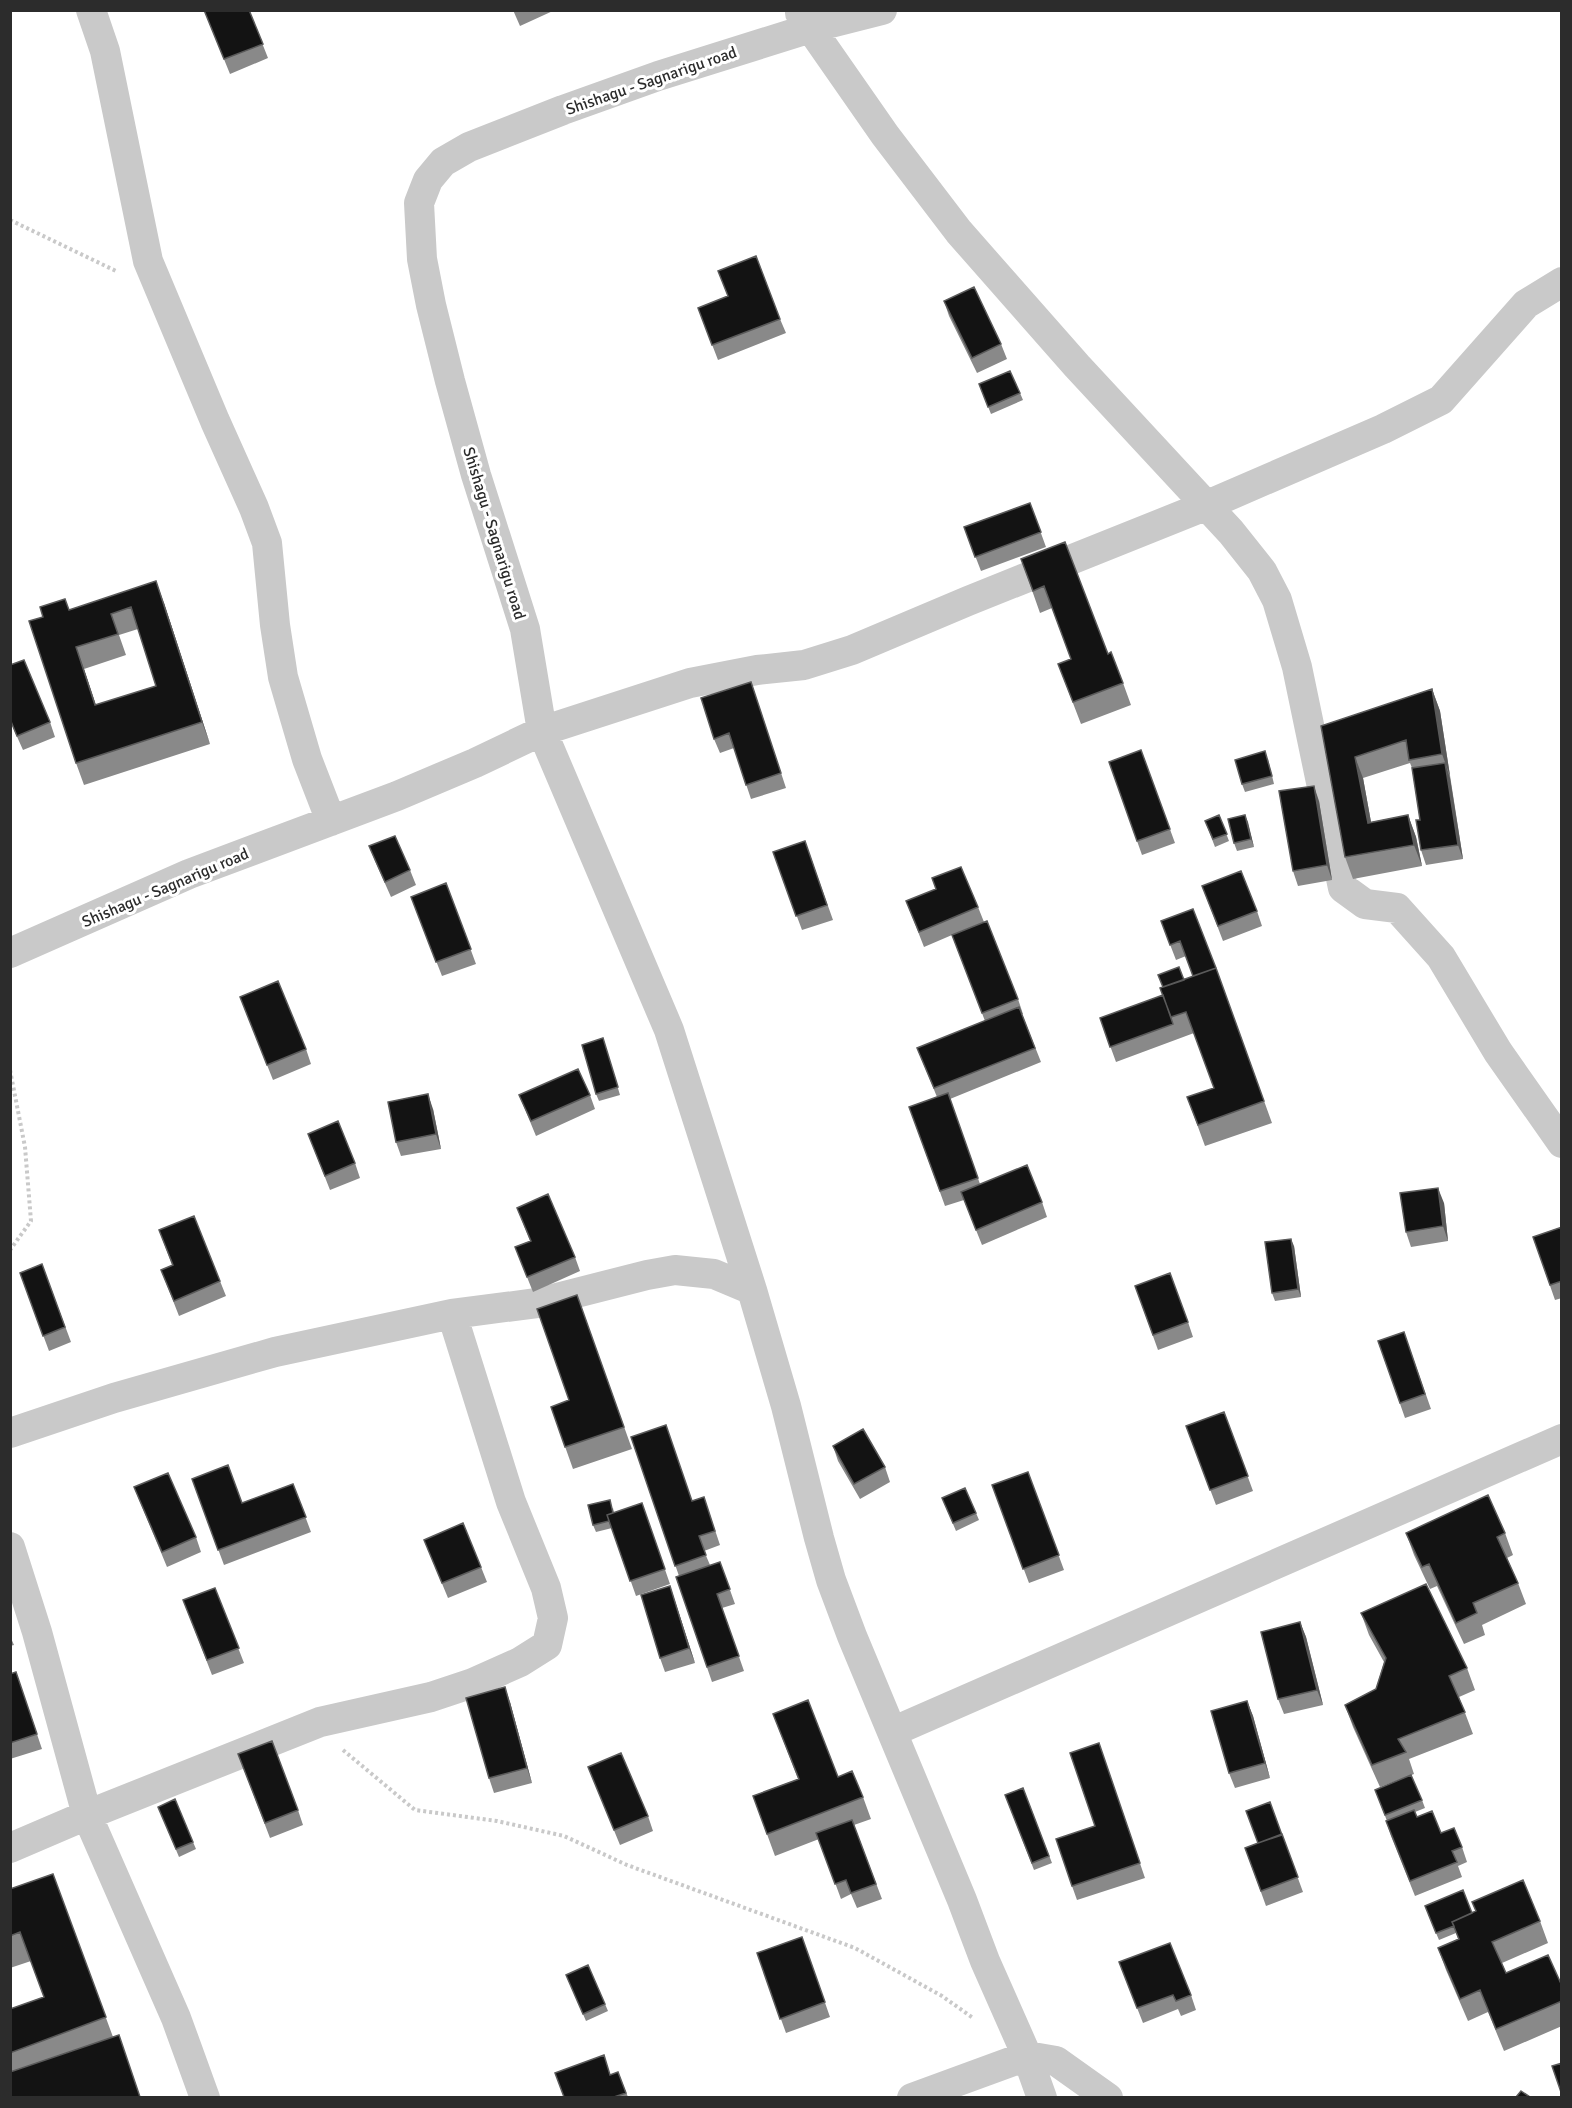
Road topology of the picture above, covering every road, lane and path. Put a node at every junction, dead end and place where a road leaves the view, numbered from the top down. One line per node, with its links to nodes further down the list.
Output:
1 (91, 10): 6 (street)
2 (882, 10): 3 (street, Shishagu - Sagnarigu road)
3 (805, 19): 7 (street); 8 (street, Shishagu - Sagnarigu road)
4 (10, 220): 6 (path)
5 (1562, 282): 7 (street)
6 (162, 294): 9 (street)
7 (1205, 506): 8 (street); 12 (street)
8 (542, 731): 9 (street, Shishagu - Sagnarigu road); 14 (street)
9 (331, 821): 10 (street, Shishagu - Sagnarigu road)
10 (10, 953)
11 (10, 1070): 13 (path)
12 (1562, 1143)
13 (10, 1250)
14 (752, 1290): 15 (street); 20 (street)
15 (452, 1314): 16 (street); 19 (street)
16 (10, 1433)
17 (1562, 1439): 20 (street)
18 (10, 1547): 21 (street)
19 (320, 1722): 21 (street); 23 (path)
20 (892, 1732): 24 (street)
21 (87, 1815): 22 (street); 25 (street)
22 (10, 1848)
23 (980, 2023)
24 (1027, 2056): 26 (street); 27 (street); 28 (street)
25 (204, 2097)
26 (912, 2097)
27 (1042, 2097)
28 (1108, 2097)

